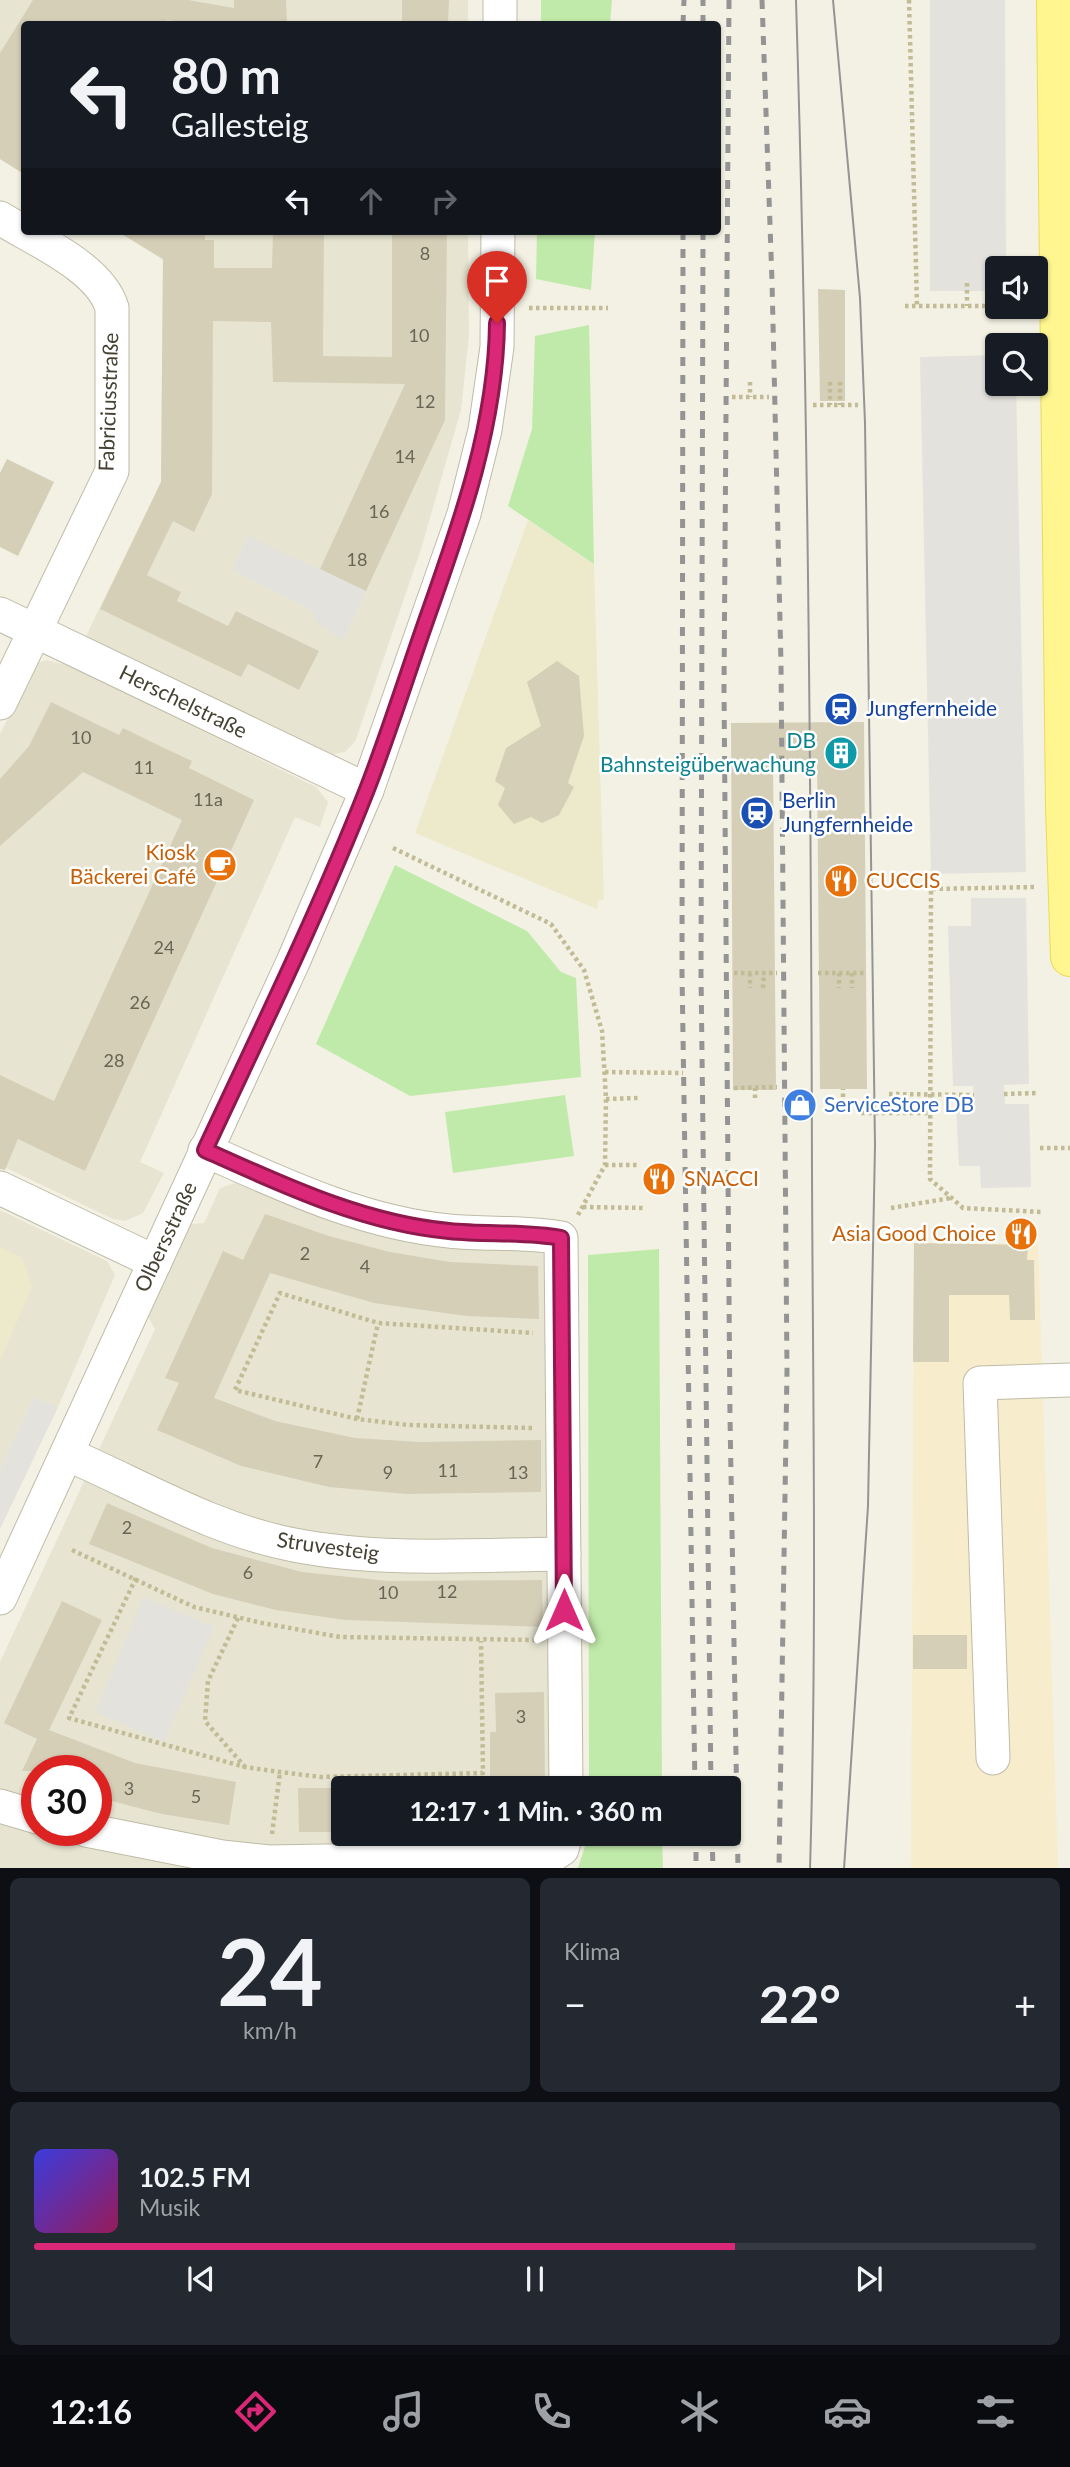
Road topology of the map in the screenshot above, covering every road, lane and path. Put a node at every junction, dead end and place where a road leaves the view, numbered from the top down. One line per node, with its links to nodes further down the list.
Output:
1 (500, 0): 4 (street)
2 (909, 0): 11 (path)
3 (1056, 0): 26 (main road)
4 (500, 21)
5 (0, 218): 6 (street, Fabriciusstraße)
6 (21, 231)
7 (27, 235): 28 (street, Fabriciusstraße)
8 (498, 235): 31 (street, Olbersstraße)
9 (967, 283): 12 (path)
10 (905, 306): 11 (path)
11 (917, 306): 12 (path)
12 (967, 306): 13 (path)
13 (985, 306)
14 (529, 308): 15 (path)
15 (608, 308)
16 (750, 382): 20 (path)
17 (830, 382): 23 (path)
18 (840, 382): 24 (path)
19 (732, 397): 20 (path)
20 (750, 397): 21 (path)
21 (769, 397)
22 (813, 405): 23 (path)
23 (830, 405): 24 (path)
24 (840, 405): 25 (path)
25 (858, 405)
26 (1066, 573): 29 (main road)
27 (0, 614): 28 (street, Herschelstraße)
28 (36, 631): 30 (street, Fabriciusstraße); 31 (street, Herschelstraße)
29 (1067, 637): 34 (main road)
30 (0, 703)
31 (367, 790): 66 (street, Olbersstraße)
32 (393, 848): 47 (path)
33 (1034, 887): 58 (path)
34 (1070, 957)
35 (764, 972): 37 (path); 38 (path); 44 (path)
36 (734, 973): 37 (path)
37 (750, 973): 43 (path)
38 (777, 973)
39 (839, 973): 40 (path); 42 (path); 45 (path)
40 (852, 973): 41 (path); 46 (path)
41 (866, 973)
42 (818, 974)
43 (750, 988)
44 (763, 988)
45 (839, 988)
46 (852, 988)
47 (605, 1072): 48 (path); 61 (path)
48 (683, 1073)
49 (777, 1087): 51 (path)
50 (734, 1088): 51 (path)
51 (755, 1088): 60 (path)
52 (843, 1089): 57 (path)
53 (1038, 1093): 55 (path)
54 (889, 1094): 58 (path)
55 (1004, 1094)
56 (974, 1095): 58 (path)
57 (843, 1097)
58 (930, 1097): 63 (path)
59 (638, 1098): 61 (path)
60 (755, 1098)
61 (606, 1099): 67 (path)
62 (861, 1113): 63 (path)
63 (930, 1113): 70 (path)
64 (1040, 1148): 65 (path)
65 (1070, 1148)
66 (205, 1150): 75 (street); 76 (street, Olbersstraße)
67 (605, 1165): 68 (path); 71 (path)
68 (638, 1165)
69 (0, 1188): 76 (street)
70 (951, 1198): 73 (path); 74 (path)
71 (583, 1207): 72 (path); 75 (path)
72 (644, 1208)
73 (891, 1208)
74 (1042, 1212)
75 (561, 1238): 84 (street)
76 (155, 1262): 82 (street, Olbersstraße)
77 (378, 1323): 78 (path); 80 (path); 80 (path)
78 (539, 1334)
79 (1070, 1380): 90 (street)
80 (357, 1419): 81 (path)
81 (540, 1427)
82 (67, 1454): 84 (street, Struvesteig); 86 (street, Olbersstraße)
83 (72, 1550): 85 (path)
84 (564, 1554): 93 (street)
85 (136, 1578): 87 (path); 91 (path)
86 (0, 1598)
87 (237, 1618): 89 (path); 91 (path)
88 (548, 1640): 89 (path)
89 (481, 1641): 92 (path)
90 (993, 1758)
91 (244, 1767): 92 (path)
92 (280, 1772): 97 (path)
93 (566, 1776)
94 (0, 1806): 95 (street)
95 (21, 1812)
96 (112, 1835): 98 (street)
97 (272, 1837)
98 (560, 1846)

